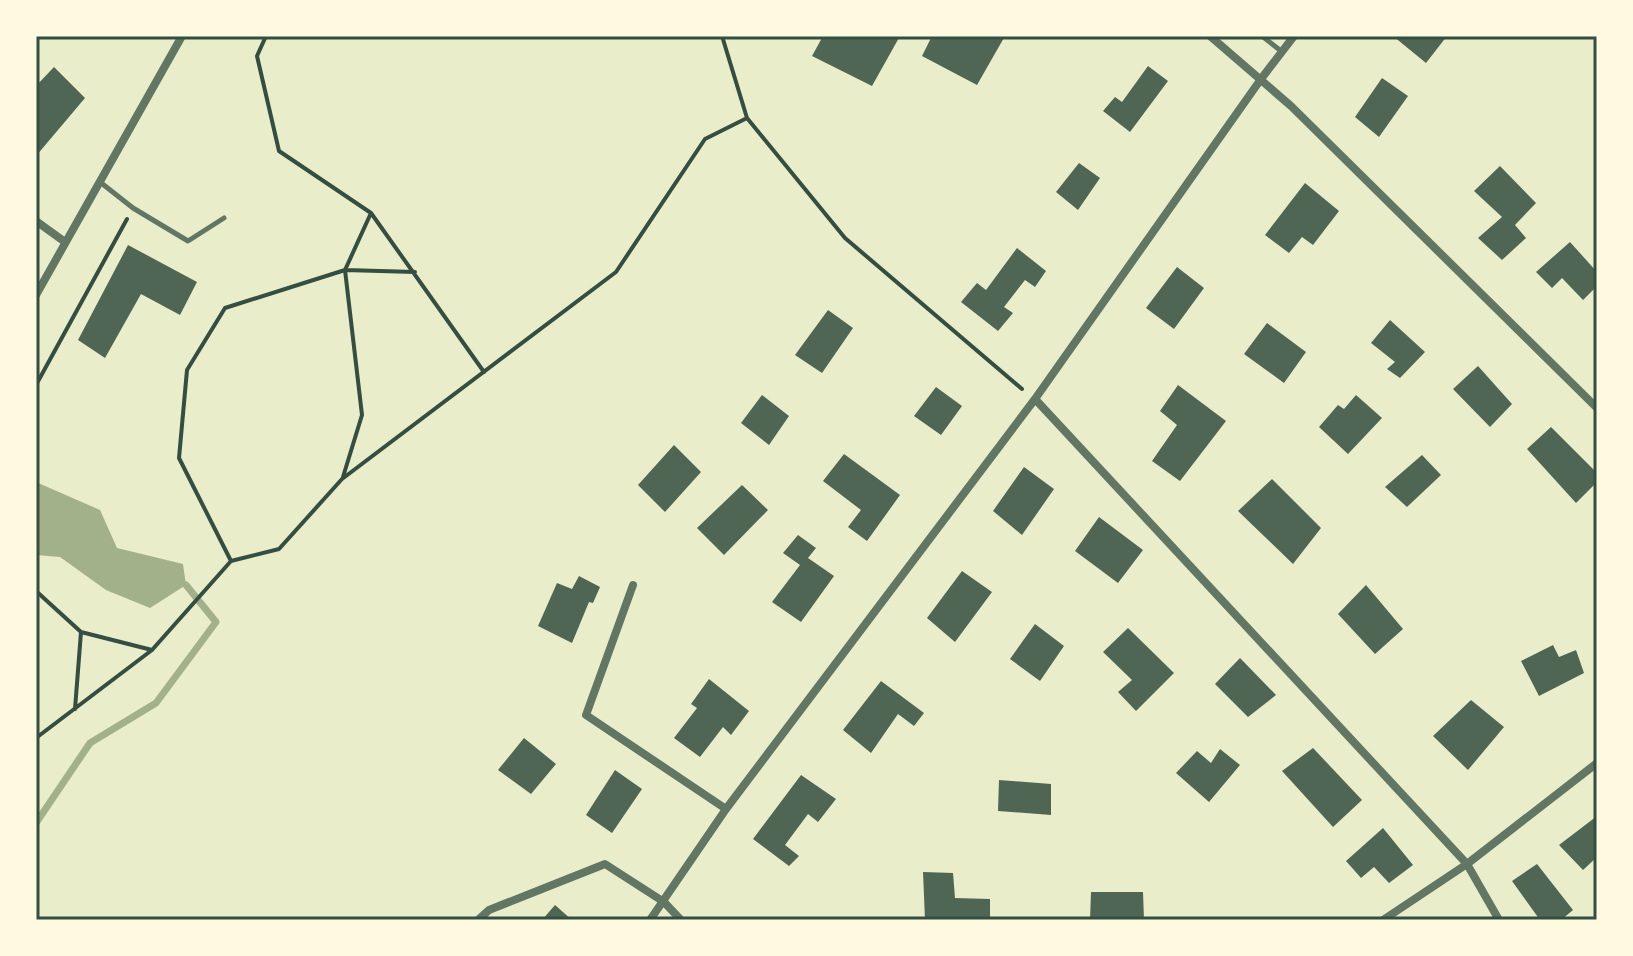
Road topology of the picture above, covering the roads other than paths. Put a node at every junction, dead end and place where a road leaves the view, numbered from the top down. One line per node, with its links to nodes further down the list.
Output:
1 (182, 36): 7 (street)
2 (1210, 36): 6 (street)
3 (1262, 36): 5 (lane)
4 (1294, 36): 5 (street)
5 (1282, 52): 6 (street)
6 (1261, 79): 12 (street); 13 (street)
7 (100, 182): 8 (lane); 10 (street)
8 (224, 218)
9 (36, 221): 10 (street)
10 (65, 242): 11 (street)
11 (36, 295)
12 (1035, 399): 16 (street); 17 (street)
13 (1597, 408)
14 (633, 585): 16 (street)
15 (1597, 763): 17 (street)
16 (726, 809): 18 (street)
17 (1467, 864): 22 (street); 23 (street)
18 (664, 902): 19 (street); 20 (street); 21 (street)
19 (478, 920)
20 (650, 920)
21 (681, 920)
22 (1383, 920)
23 (1499, 920)

